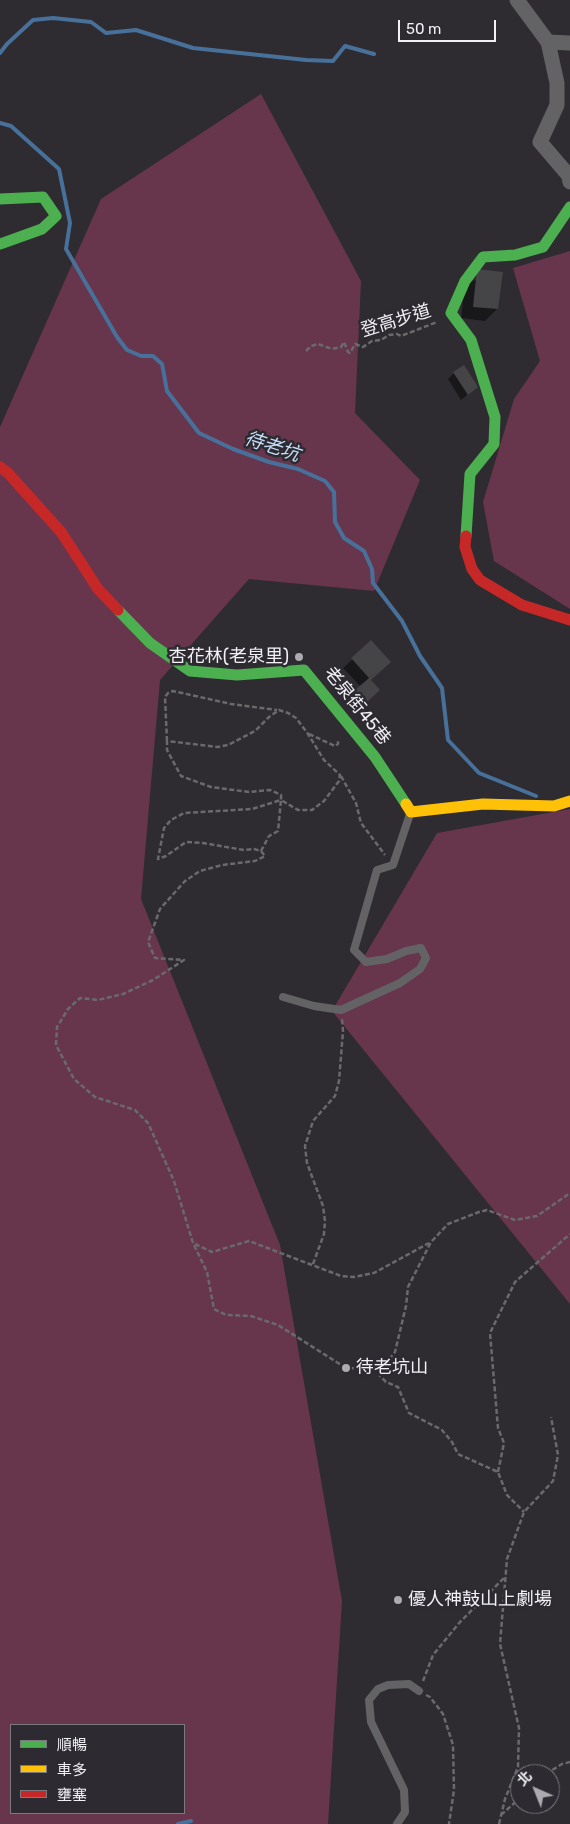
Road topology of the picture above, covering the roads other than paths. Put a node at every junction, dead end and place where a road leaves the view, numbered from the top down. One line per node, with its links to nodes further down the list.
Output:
1 (517, 0): 2 (street)
2 (548, 42): 3 (street); 4 (street)
3 (570, 43)
4 (570, 182)
5 (0, 199): 7 (street)
6 (570, 207): 9 (street)
7 (0, 244)
8 (0, 467): 11 (street, 老泉街45巷)
9 (570, 620)
10 (570, 801): 11 (street)
11 (411, 812): 12 (lane)
12 (283, 996)
13 (419, 1691): 14 (lane)
14 (397, 1824)

